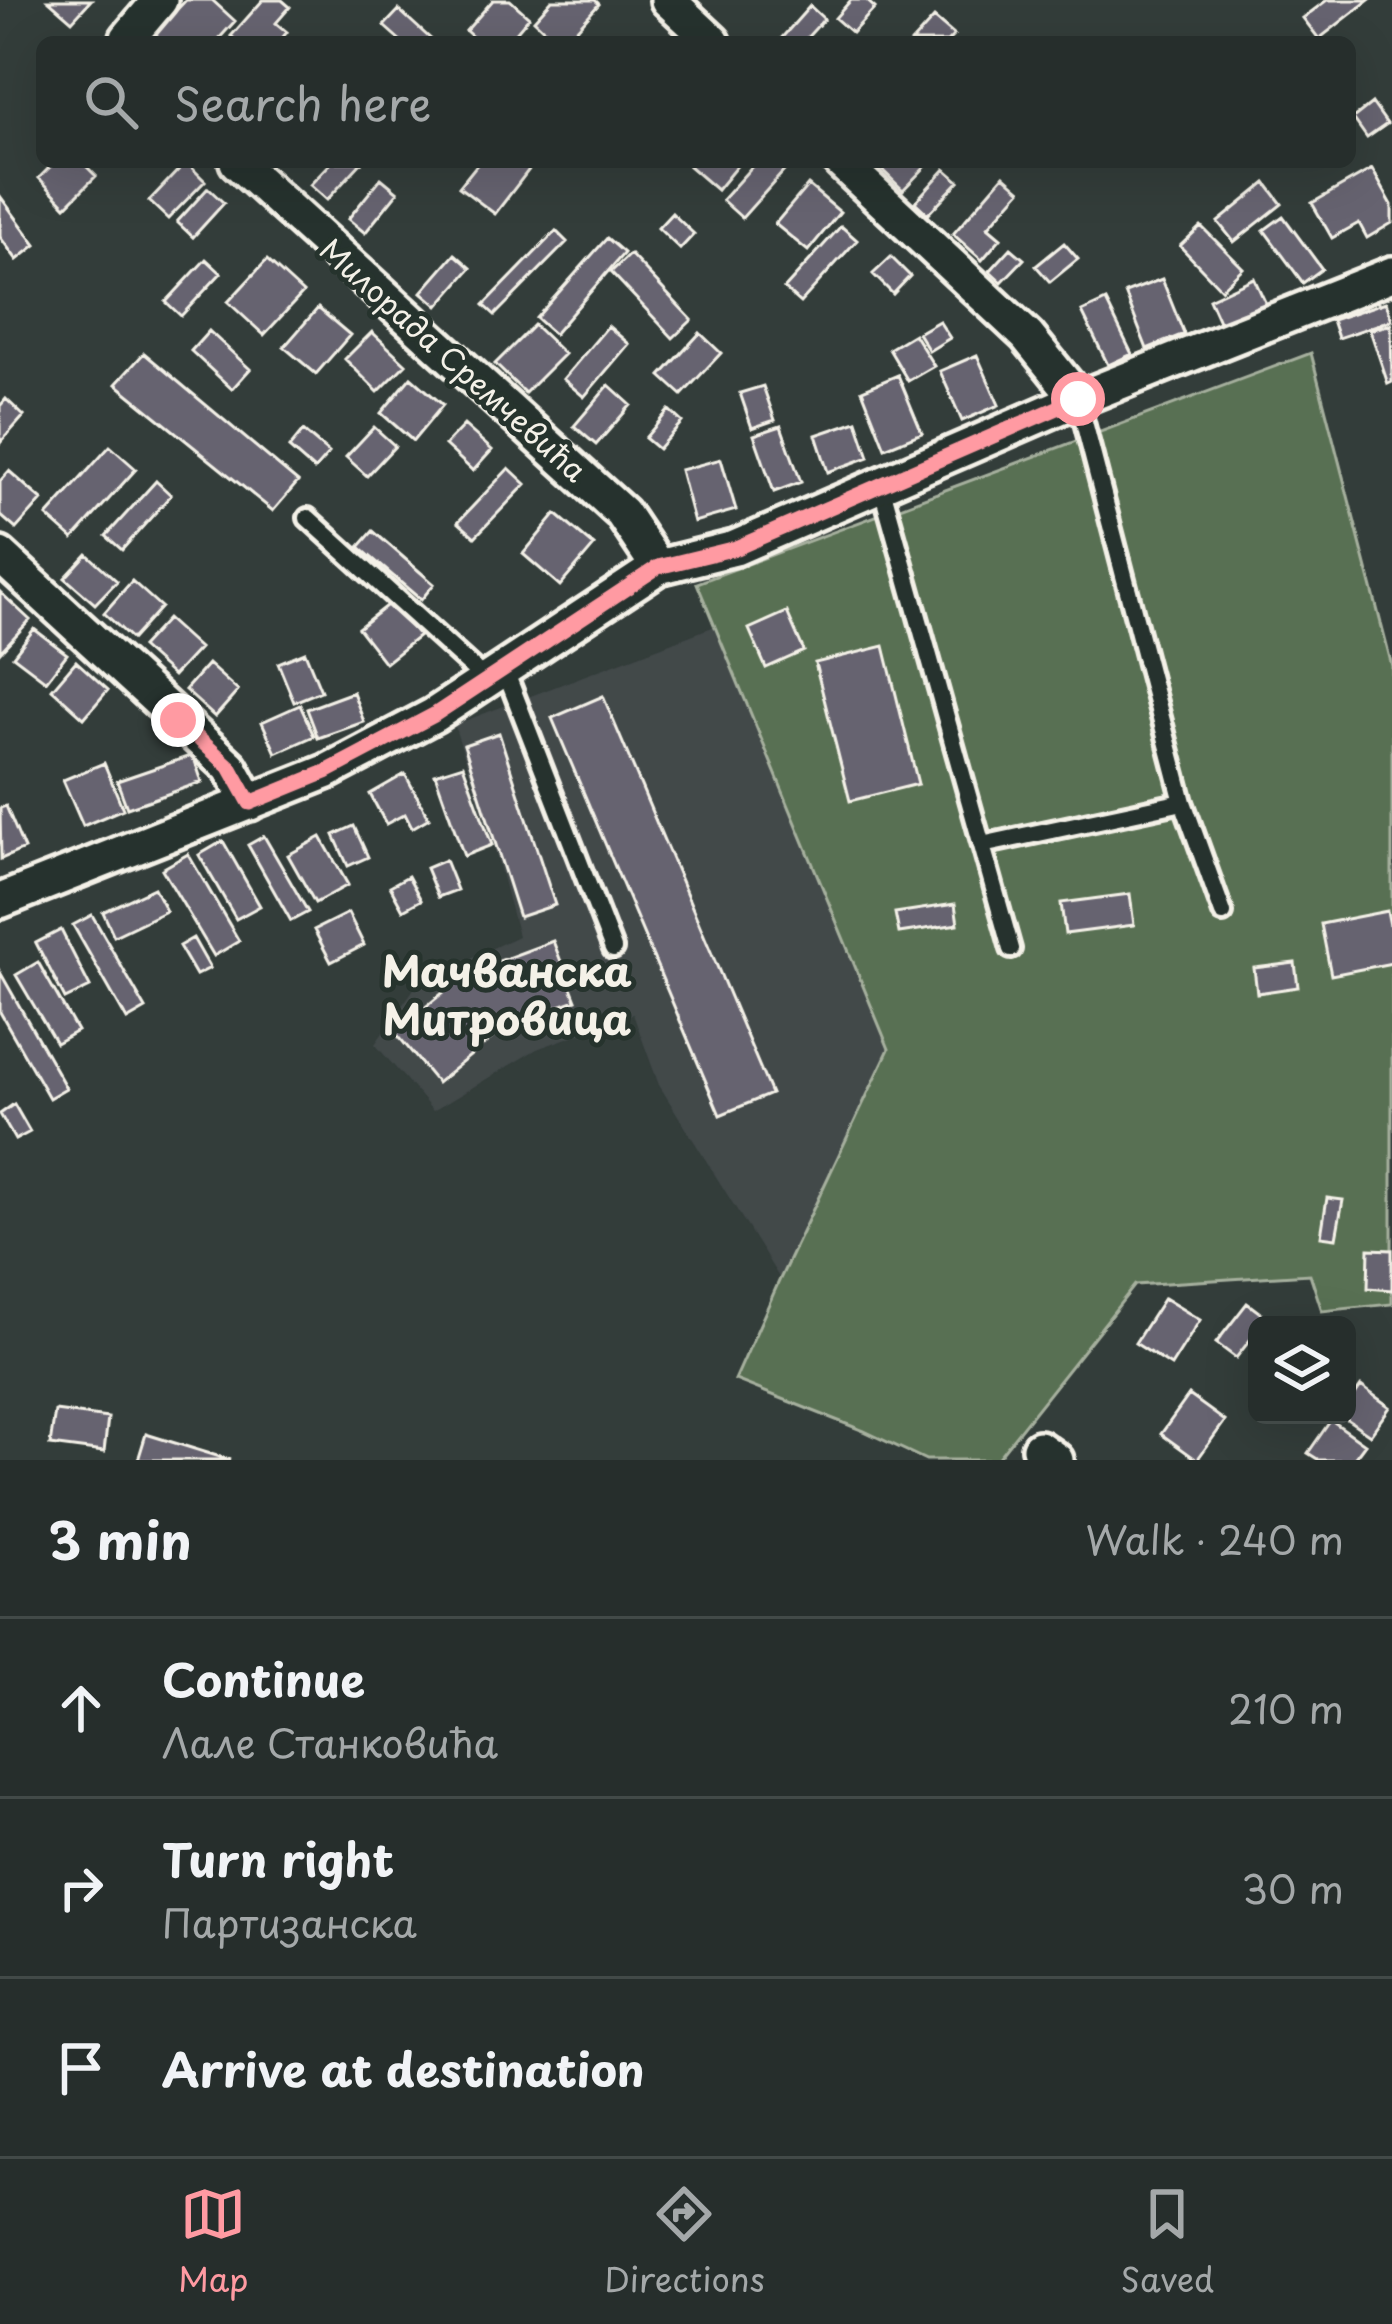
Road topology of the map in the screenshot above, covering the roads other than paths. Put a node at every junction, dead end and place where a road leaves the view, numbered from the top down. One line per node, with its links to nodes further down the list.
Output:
1 (160, 0): 3 (street)
2 (668, 0): 4 (street)
3 (130, 36)
4 (707, 36)
5 (244, 168): 12 (street, Милорада Сремчевића)
6 (847, 168): 8 (street)
7 (1392, 274): 8 (street)
8 (1078, 399): 9 (street); 14 (lane)
9 (880, 485): 12 (street); 16 (lane)
10 (308, 518): 13 (lane)
11 (0, 556): 15 (street)
12 (658, 567): 13 (street)
13 (495, 674): 15 (street); 19 (lane)
14 (1184, 802): 16 (lane); 18 (lane)
15 (250, 803): 17 (street)
16 (982, 845): 20 (lane)
17 (0, 901)
18 (1223, 913)
19 (614, 949)
20 (1011, 949)

